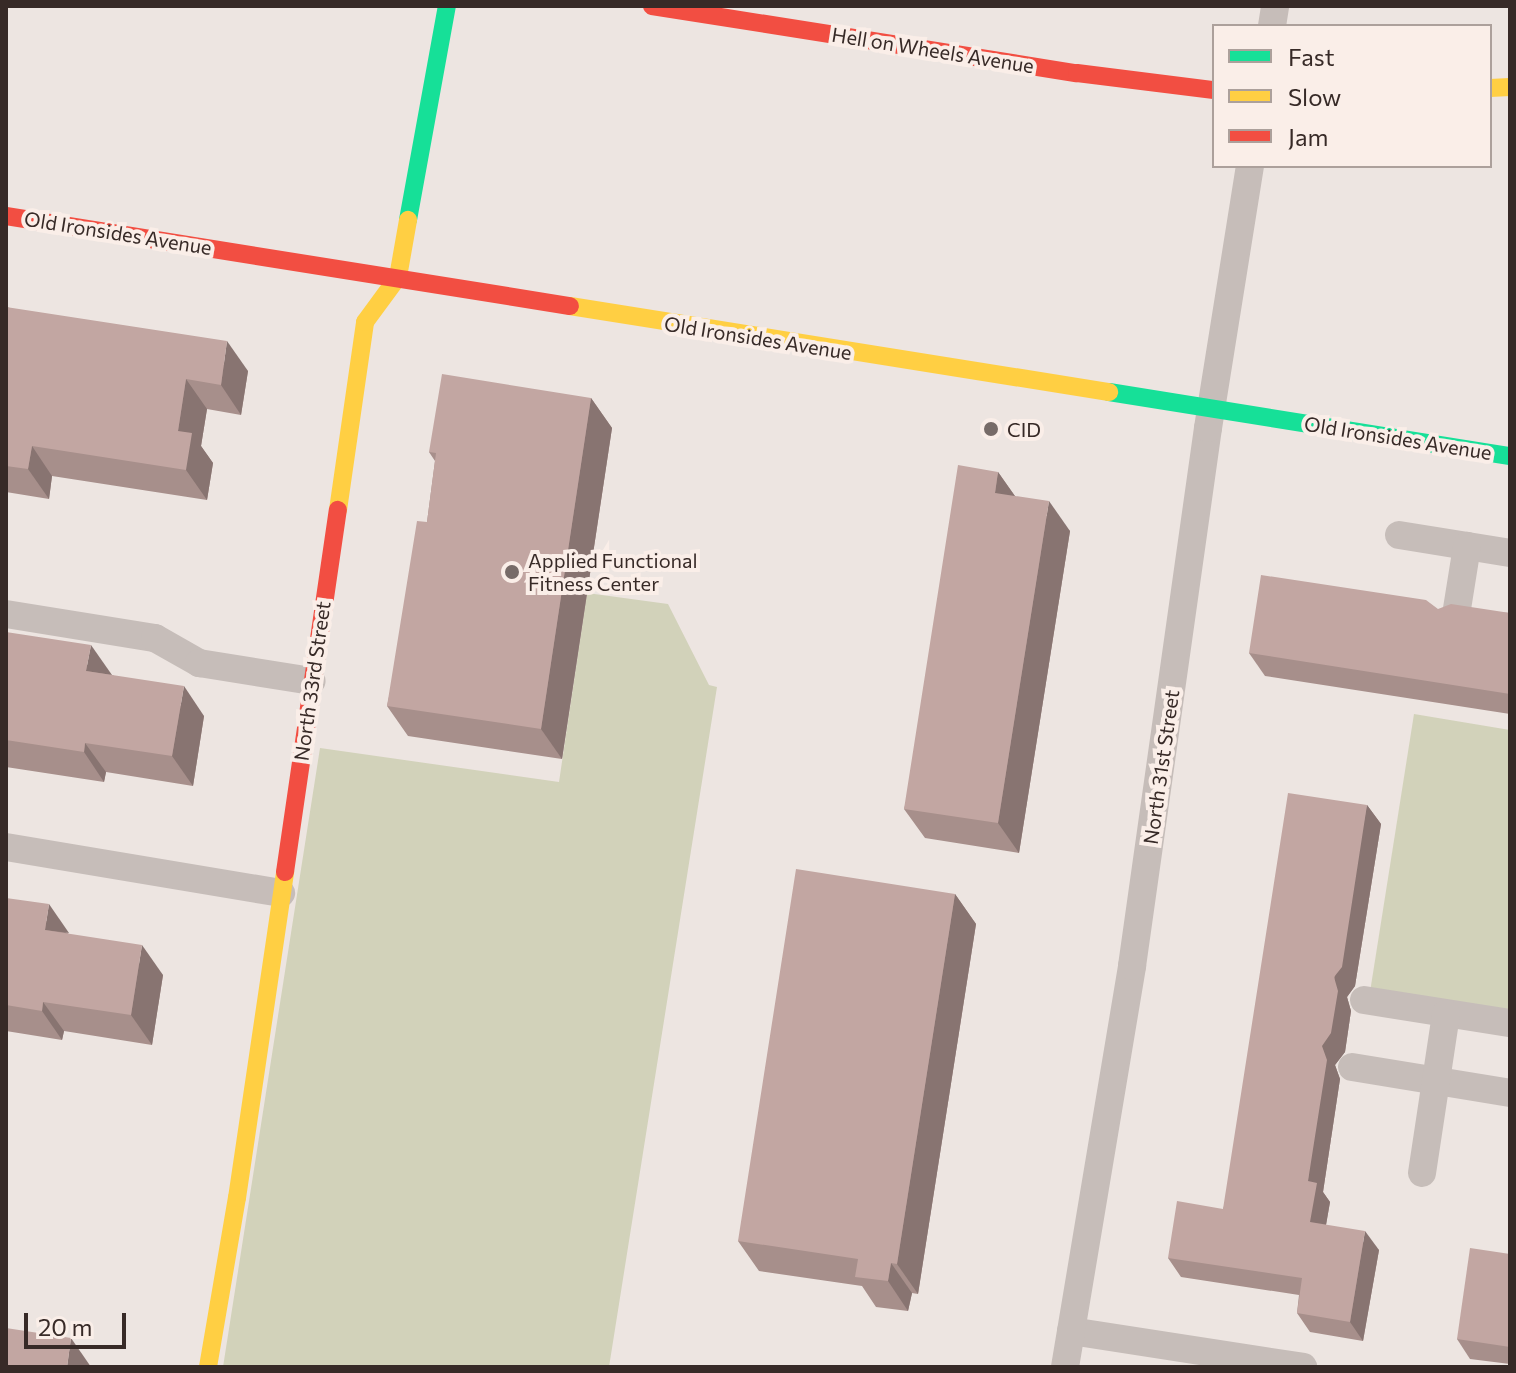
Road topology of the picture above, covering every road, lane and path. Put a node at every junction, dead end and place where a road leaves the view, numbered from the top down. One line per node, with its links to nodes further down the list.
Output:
1 (447, 6): 6 (street, North 33rd Street)
2 (652, 6): 3 (street, Hell on Wheels Avenue)
3 (1212, 90)
4 (1250, 168): 7 (street, North 31st Street)
5 (6, 216): 6 (street, Old Ironsides Avenue)
6 (398, 277): 7 (street, Old Ironsides Avenue); 14 (street, North 33rd Street)
7 (1211, 409): 8 (street, Old Ironsides Avenue); 24 (street, North 31st Street)
8 (1510, 456)
9 (1399, 535): 10 (street)
10 (1467, 546): 11 (street); 13 (street)
11 (1510, 553)
12 (6, 614): 14 (street)
13 (1456, 615)
14 (312, 681): 16 (street, North 33rd Street)
15 (6, 847): 16 (street)
16 (281, 893): 25 (street, North 33rd Street)
17 (1364, 1000): 18 (street)
18 (1446, 1014): 19 (street); 21 (street)
19 (1510, 1023)
20 (1352, 1067): 21 (street)
21 (1436, 1081): 22 (street); 23 (street)
22 (1510, 1093)
23 (1422, 1173)
24 (1071, 1331): 26 (street, North 31st Street); 27 (street)
25 (208, 1367)
26 (1065, 1367)
27 (1303, 1367)

